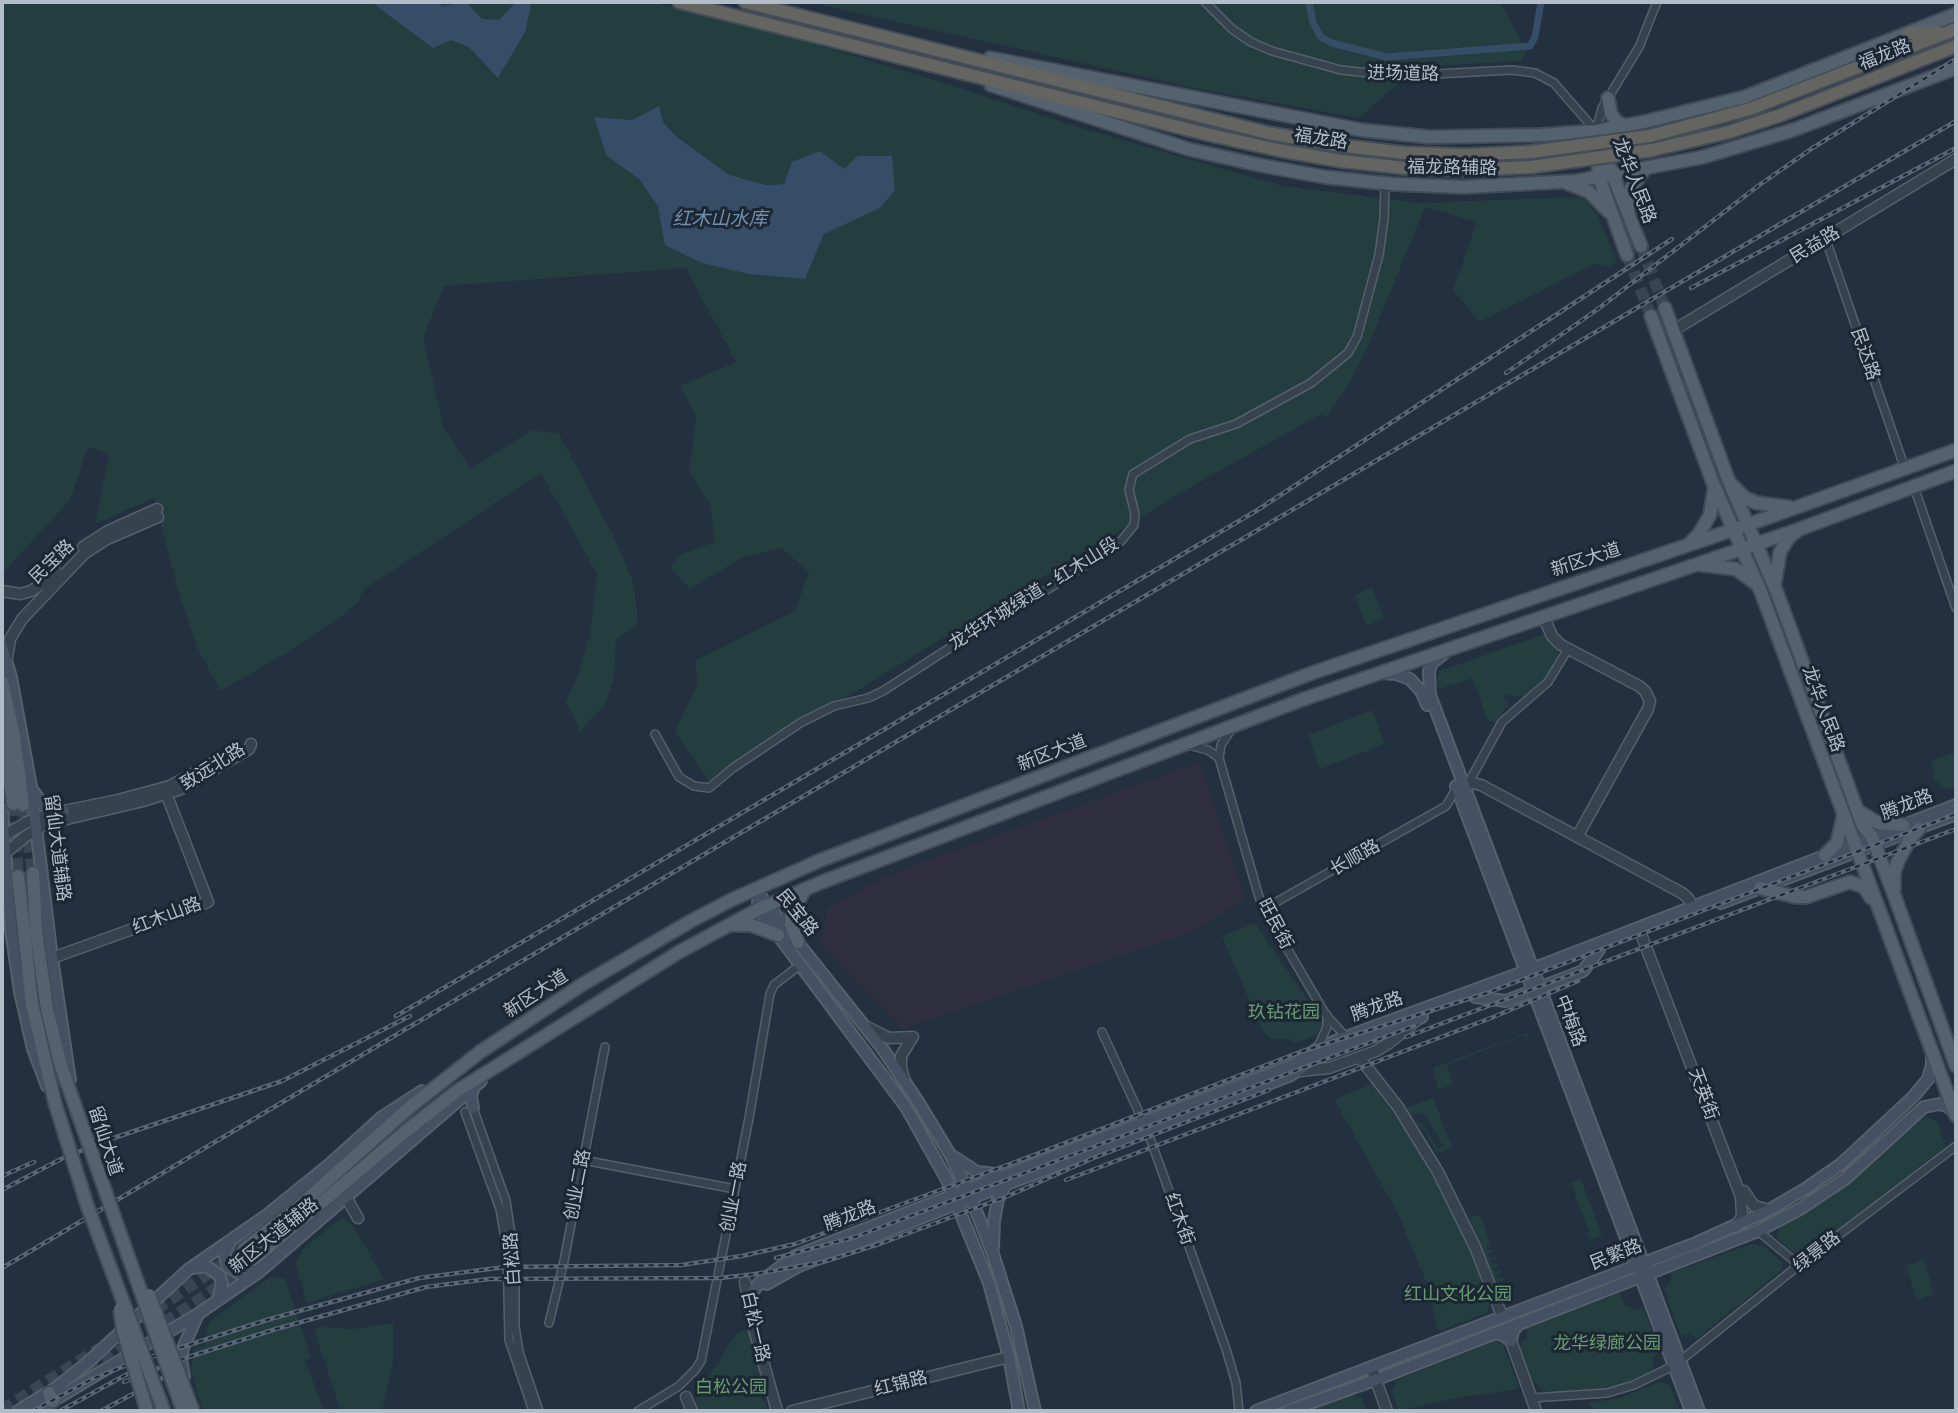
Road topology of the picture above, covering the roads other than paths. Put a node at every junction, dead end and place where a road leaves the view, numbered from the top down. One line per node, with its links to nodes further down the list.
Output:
1 (679, 2): 10 (highway, 福龙路)
2 (745, 2): 9 (highway, 福龙路)
3 (1205, 2): 14 (street, 进场道路)
4 (1657, 2): 12 (street)
5 (1956, 14): 7 (main road, 福龙路辅路)
6 (1952, 31): 7 (highway); 9 (highway, 福龙路, bridge)
7 (1908, 33): 13 (main road, 福龙路辅路)
8 (1956, 46): 10 (highway, 福龙路, bridge)
9 (942, 51): 14 (main road, 福龙路辅路)
10 (946, 68): 19 (main road, 福龙路辅路)
11 (1956, 68): 16 (main road, 福龙路辅路)
12 (1608, 98): 13 (main road); 14 (street)
13 (1626, 126): 14 (main road, 福龙路辅路)
14 (1596, 131): 17 (main road, 龙华人民路)
15 (1956, 159): 22 (street, 民益路)
16 (1645, 169): 17 (main road, 福龙路辅路); 20 (main road)
17 (1605, 176): 18 (main road, 福龙路辅路); 20 (main road, 龙华人民路); 21 (main road, 龙华人民路)
18 (1560, 182): 19 (main road, 福龙路辅路); 21 (main road)
19 (1385, 188): 55 (street, 龙华环城绿道 - 红木山段)
20 (1628, 214): 23 (main road, 龙华人民路)
21 (1611, 215): 24 (main road, 龙华人民路)
22 (1826, 240): 27 (street, 民益路); 29 (street, 民达路)
23 (1641, 246)
24 (1627, 255)
25 (1665, 308): 27 (main road, 龙华人民路)
26 (1651, 316): 32 (main road, 龙华人民路)
27 (1674, 330): 31 (main road, 龙华人民路)
28 (1956, 450): 29 (main road, 新区大道)
29 (1905, 469): 34 (main road, 新区大道)
30 (1956, 471): 33 (main road)
31 (1728, 479): 34 (main road); 35 (main road, 龙华人民路)
32 (1713, 483): 37 (main road, 龙华人民路); 39 (main road)
33 (1914, 487): 36 (main road); 45 (street)
34 (1800, 506): 35 (main road, 新区大道)
35 (1747, 524): 37 (main road, 新区大道); 38 (main road, 龙华人民路)
36 (1801, 528): 38 (main road); 42 (main road)
37 (1733, 529): 39 (main road, 新区大道); 40 (main road, 龙华人民路)
38 (1756, 544): 40 (main road); 42 (main road, 龙华人民路)
39 (1684, 546): 81 (main road, 新区大道)
40 (1743, 548): 41 (main road); 44 (main road, 龙华人民路)
41 (1691, 566): 44 (main road); 46 (main road)
42 (1776, 590): 65 (main road, 龙华人民路)
43 (2, 591): 50 (street, 民宝路)
44 (1761, 592): 67 (main road, 龙华人民路)
45 (1956, 608)
46 (1544, 616): 48 (main road); 49 (street)
47 (2, 647): 50 (main road, 留仙大道辅路)
48 (1451, 648): 51 (main road); 59 (main road, 中梅路)
49 (1568, 649): 59 (street); 73 (street)
50 (8, 666): 58 (main road, 留仙大道辅路)
51 (1376, 674): 54 (main road); 59 (main road, 中梅路)
52 (2, 682): 62 (main road)
53 (2, 724): 62 (main road)
54 (1234, 727): 56 (main road); 57 (street)
55 (655, 734)
56 (1186, 744): 57 (street); 82 (main road)
57 (1219, 758): 86 (street, 旺民街)
58 (31, 786): 66 (main road); 69 (main road, 留仙大道辅路)
59 (1463, 786): 63 (street); 64 (main road, 中梅路); 73 (street); 98 (main road, 中梅路)
60 (165, 791): 60 (street, 致远北路); 66 (street, 致远北路); 69 (street, 致远北路); 95 (street, 红木山路)
61 (1956, 805): 70 (main road, 腾龙路)
62 (13, 806): 72 (main road)
63 (1446, 806): 64 (street); 86 (street, 长顺路)
64 (1464, 810): 98 (main road, 中梅路)
65 (1857, 810): 70 (main road); 74 (main road, 龙华人民路)
66 (64, 811): 69 (street, 致远北路)
67 (1843, 813): 75 (main road, 龙华人民路); 77 (main road)
68 (1956, 814): 71 (main road, 腾龙路)
69 (36, 824): 72 (street); 76 (street); 95 (main road, 留仙大道辅路)
70 (1903, 825): 74 (main road, 腾龙路)
71 (1919, 829): 74 (main road, 腾龙路); 83 (main road)
72 (3, 836): 76 (main road)
73 (1577, 837): 84 (street)
74 (1873, 841): 75 (main road, 腾龙路); 83 (main road, 龙华人民路)
75 (1856, 848): 77 (main road, 腾龙路); 80 (main road, 腾龙路); 87 (main road, 龙华人民路)
76 (4, 855): 90 (main road)
77 (1825, 855): 84 (main road, 腾龙路)
78 (33, 873): 116 (main road, 留仙大道)
79 (18, 876): 117 (main road, 留仙大道)
80 (1760, 888): 87 (main road); 91 (main road, 腾龙路)
81 (755, 889): 85 (main road, 民宝路); 113 (main road, 新区大道)
82 (805, 890): 85 (main road); 93 (main road)
83 (1896, 900): 111 (main road, 龙华人民路)
84 (1693, 906): 94 (main road, 腾龙路)
85 (764, 907): 89 (main road); 92 (main road, 民宝路); 93 (main road, 民宝路)
86 (1264, 909): 101 (street, 旺民街)
87 (1879, 910): 108 (main road, 龙华人民路)
88 (2, 913): 90 (main road)
89 (722, 927): 92 (main road); 109 (main road)
90 (12, 930): 117 (main road)
91 (1641, 934): 94 (main road, 腾龙路); 96 (street, 天英街)
92 (778, 935): 97 (main road, 民宝路)
93 (798, 942): 103 (main road, 民宝路)
94 (1595, 949): 98 (main road, 腾龙路); 99 (main road)
95 (51, 958): 116 (main road, 留仙大道辅路)
96 (1653, 961): 131 (street, 天英街); 133 (street, 天英街)
97 (800, 965): 127 (street, 创业一路); 129 (main road, 民宝路)
98 (1529, 973): 99 (main road, 中梅路); 100 (main road, 腾龙路); 105 (main road, 腾龙路)
99 (1536, 989): 100 (main road); 136 (main road, 中梅路)
100 (1475, 997): 102 (main road, 腾龙路)
101 (1326, 1015): 105 (street, 旺民街); 107 (street)
102 (1419, 1018): 110 (street); 112 (main road, 腾龙路)
103 (863, 1023): 114 (main road, 民宝路); 114 (street)
104 (1102, 1032): 121 (street, 红木街)
105 (1346, 1037): 107 (main road, 腾龙路)
106 (605, 1047): 124 (street, 创业二路)
107 (1317, 1049): 121 (main road, 腾龙路)
108 (1932, 1055): 120 (main road, 龙华人民路); 131 (main road, 民繁路)
109 (510, 1056): 115 (main road, 新区大道辅路); 142 (main road)
110 (1359, 1057): 112 (street); 153 (street)
111 (1956, 1066)
112 (1300, 1071): 121 (main road, 腾龙路)
113 (452, 1073): 135 (main road, 新区大道辅路); 138 (main road, 新区大道)
114 (905, 1081): 123 (main road, 民宝路)
115 (474, 1087): 118 (main road, 新区大道辅路); 119 (main road)
116 (72, 1097): 137 (main road, 留仙大道, bridge)
117 (53, 1100): 146 (main road, 留仙大道, bridge)
118 (450, 1107): 119 (main road); 130 (main road, 新区大道辅路)
119 (469, 1110): 171 (street, 白松路); 172 (street, 白松路)
120 (1956, 1114): 134 (main road, 民繁路)
121 (1145, 1126): 125 (main road, 腾龙路); 126 (main road, 腾龙路); 179 (street, 红木街)
122 (1956, 1146): 141 (street, 绿景路)
123 (947, 1150): 125 (main road); 128 (main road, 民宝路)
124 (583, 1160): 127 (street); 154 (street, 创业二路)
125 (1009, 1172): 128 (main road, 腾龙路)
126 (1006, 1184): 128 (main road, 腾龙路); 140 (main road)
127 (735, 1189): 173 (street, 创业一路)
128 (969, 1194): 129 (main road, 腾龙路); 140 (main road, 民宝路)
129 (956, 1198): 151 (main road, 腾龙路); 158 (main road, 民宝路)
130 (347, 1199): 132 (street); 142 (main road, 新区大道辅路)
131 (1769, 1210): 133 (main road, 民繁路)
132 (358, 1218)
133 (1735, 1226): 139 (main road, 民繁路)
134 (1758, 1231): 141 (street); 143 (main road, 民繁路)
135 (235, 1238): 142 (main road); 144 (main road, 新区大道辅路)
136 (1631, 1241): 139 (main road); 145 (main road, 中梅路); 147 (main road)
137 (125, 1248): 169 (main road, 留仙大道, bridge); 170 (main road, bridge)
138 (244, 1249)
139 (1670, 1253): 145 (main road, 民繁路)
140 (993, 1254): 178 (main road, 民宝路)
141 (1799, 1265): 159 (street, 绿景路)
142 (257, 1266): 150 (main road, 新区大道辅路)
143 (1667, 1266): 145 (main road, 民繁路); 149 (main road)
144 (189, 1269): 150 (main road); 162 (main road, 新区大道辅路)
145 (1641, 1270): 147 (main road, 民繁路); 149 (main road, 中梅路)
146 (114, 1278): 167 (main road, bridge); 168 (main road, 留仙大道, bridge)
147 (1617, 1279): 149 (main road); 153 (main road, 民繁路); 155 (main road, 民繁路)
148 (745, 1282): 151 (street, 白松一路)
149 (1651, 1296): 159 (main road, 中梅路)
150 (218, 1300): 152 (main road, 新区大道辅路)
151 (748, 1301): 175 (street, 白松一路)
152 (198, 1314): 160 (main road, 新区大道辅路); 170 (main road)
153 (1502, 1316): 161 (main road, 民繁路)
154 (549, 1323)
155 (1520, 1323): 156 (main road, 民繁路); 157 (main road)
156 (1494, 1333): 157 (main road); 161 (main road, 民繁路)
157 (1511, 1341): 164 (street)
158 (1009, 1357): 176 (street, 红锦路); 177 (main road, 民宝路)
159 (1676, 1363): 164 (street, 绿景路); 185 (main road, 中梅路); 186 (main road, 中梅路)
160 (114, 1366): 162 (main road, 新区大道辅路); 167 (main road)
161 (1370, 1375): 180 (main road, 民繁路); 181 (main road, 民繁路); 182 (street); 183 (street)
162 (51, 1397): 165 (main road, 新区大道辅路); 166 (main road, 新区大道辅路)
163 (686, 1397): 174 (street)
164 (1531, 1398): 184 (street)
165 (19, 1411)
166 (36, 1411)
167 (149, 1411)
168 (164, 1411)
169 (183, 1411)
170 (195, 1411)
171 (533, 1411)
172 (539, 1411)
173 (638, 1411)
174 (692, 1411)
175 (777, 1411)
176 (792, 1411)
177 (1019, 1411)
178 (1035, 1411)
179 (1239, 1411)
180 (1256, 1411)
181 (1288, 1411)
182 (1381, 1411)
183 (1387, 1411)
184 (1536, 1411)
185 (1691, 1411)
186 (1699, 1411)

